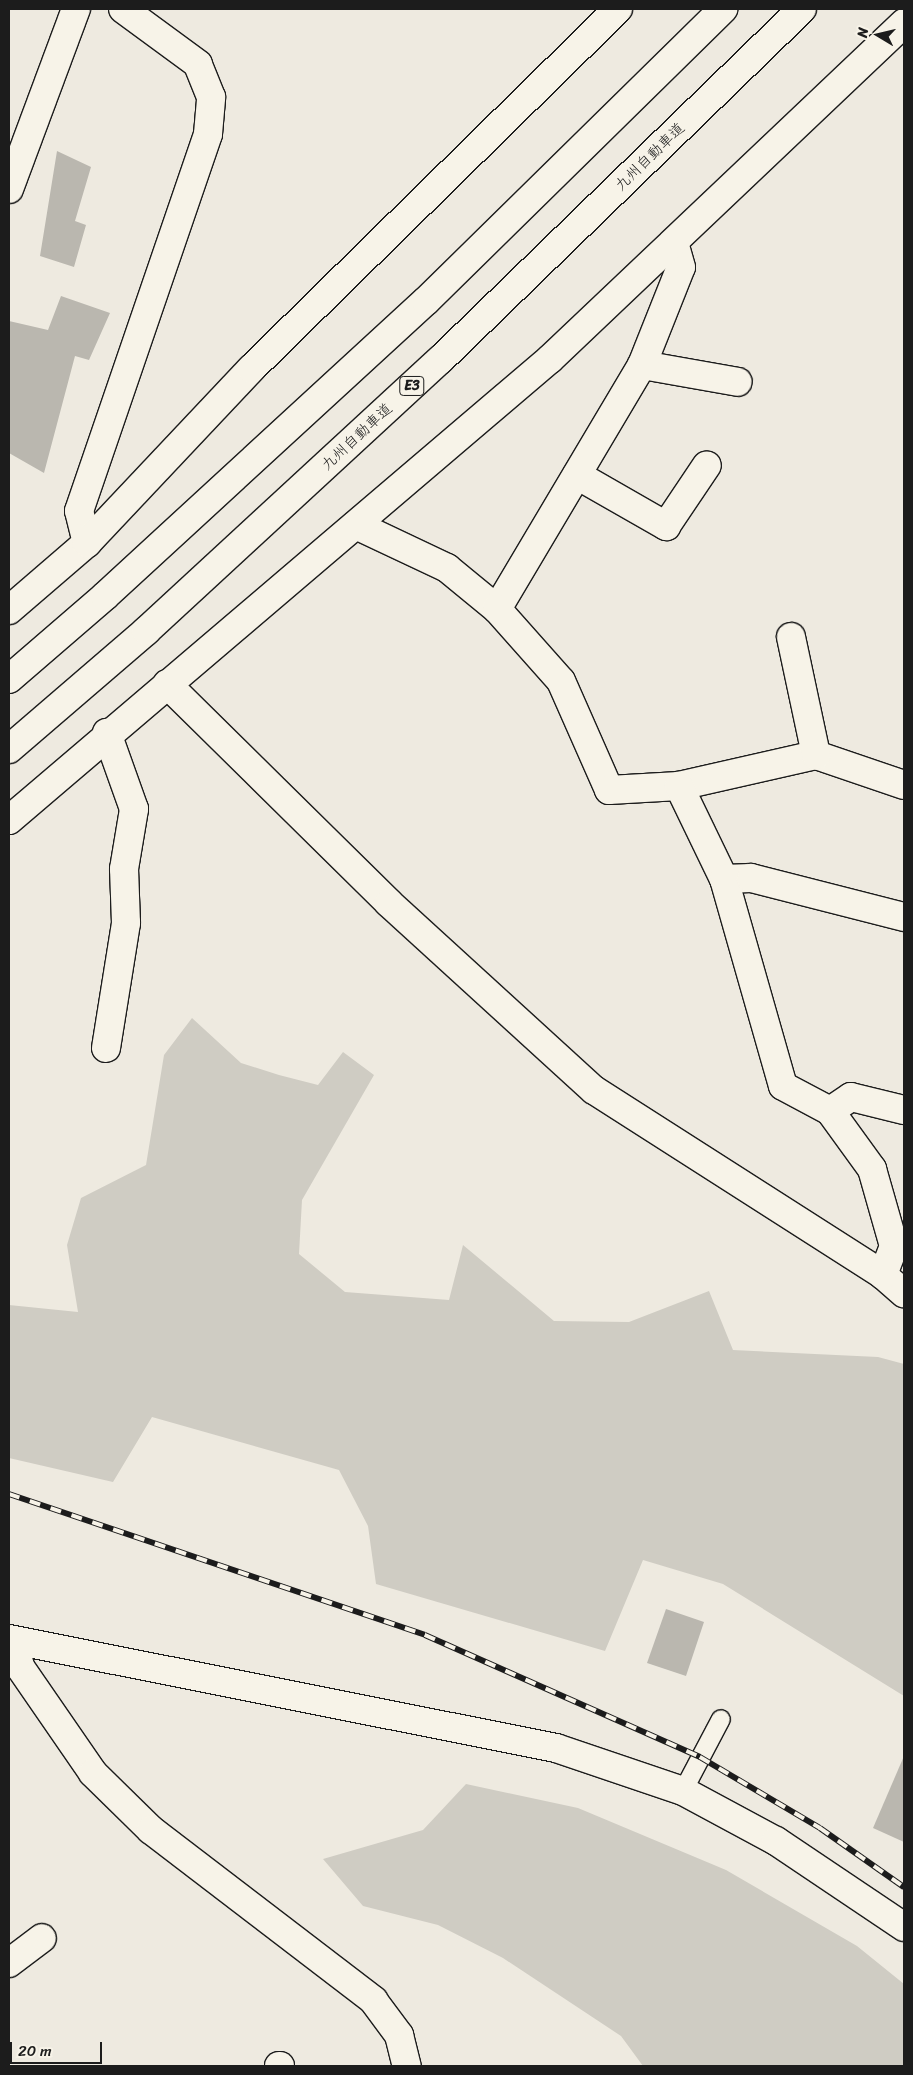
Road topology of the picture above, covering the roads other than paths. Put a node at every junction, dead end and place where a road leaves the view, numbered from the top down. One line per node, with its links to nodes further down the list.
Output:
1 (76, 9): 7 (main road)
2 (123, 9): 14 (main road)
3 (618, 9): 14 (main road)
4 (723, 9): 18 (main road)
5 (802, 9): 21 (main road, 九州自動車道 / E3)
6 (904, 23): 8 (main road)
7 (9, 189)
8 (674, 243): 9 (main road); 13 (main road)
9 (642, 365): 10 (main road); 12 (main road)
10 (738, 382)
11 (707, 464): 12 (main road)
12 (577, 475): 15 (main road)
13 (356, 525): 15 (main road); 19 (main road)
14 (87, 543): 16 (main road)
15 (497, 609): 24 (main road)
16 (9, 610)
17 (791, 638): 22 (main road)
18 (9, 679)
19 (167, 684): 20 (main road); 31 (main road)
20 (107, 733): 25 (main road); 28 (main road)
21 (9, 749)
22 (816, 755): 23 (main road); 24 (main road)
23 (904, 785)
24 (679, 786): 26 (main road)
25 (9, 820)
26 (724, 879): 27 (main road); 30 (main road)
27 (904, 917)
28 (106, 1048)
29 (904, 1110): 30 (main road)
30 (830, 1111): 31 (main road)
31 (883, 1274): 32 (main road)
32 (904, 1293)
33 (11, 1640): 35 (main road); 39 (main road)
34 (721, 1719): 35 (lane)
35 (684, 1791): 36 (main road)
36 (904, 1927)
37 (42, 1938): 38 (main road)
38 (9, 1963)
39 (407, 2066)

